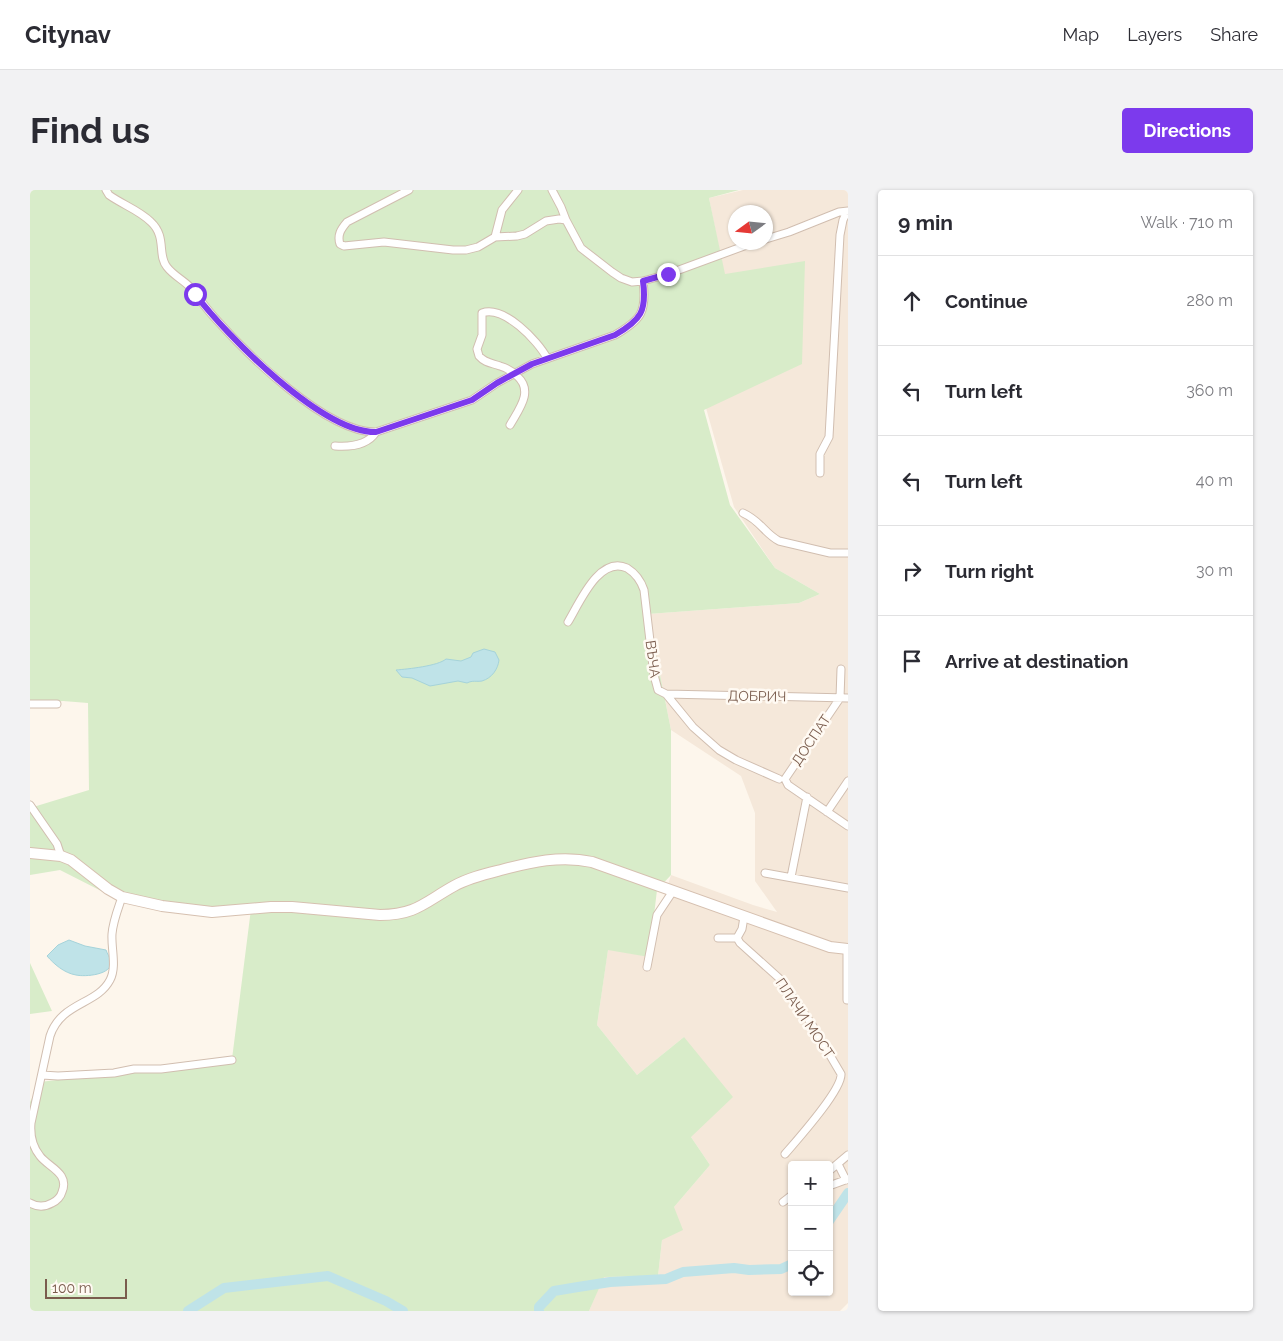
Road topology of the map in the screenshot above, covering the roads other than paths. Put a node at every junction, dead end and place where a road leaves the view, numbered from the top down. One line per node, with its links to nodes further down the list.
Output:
1 (106, 190): 14 (street)
2 (409, 190): 7 (street)
3 (518, 190): 7 (street)
4 (552, 190): 6 (street)
5 (847, 212): 8 (street); 16 (street)
6 (566, 220): 7 (street); 10 (street)
7 (495, 237)
8 (773, 237)
9 (732, 250): 10 (street)
10 (643, 281): 11 (street)
11 (547, 358): 12 (street); 12 (street)
12 (515, 374): 13 (street); 14 (street)
13 (510, 425)
14 (376, 432): 15 (street)
15 (334, 446)
16 (820, 473)
17 (743, 513): 18 (street)
18 (848, 553)
19 (568, 622): 21 (street, ВЪЧА)
20 (841, 668): 22 (street)
21 (666, 694): 22 (street, ДОБРИЧ); 26 (street, ВЪЧА)
22 (840, 698): 23 (street, ДОБРИЧ); 26 (street, ДОСПАТ)
23 (848, 698)
24 (30, 704): 25 (street)
25 (56, 704)
26 (782, 780): 28 (street, ВЪЧА)
27 (848, 781): 30 (street)
28 (807, 797): 30 (street, ВЪЧА); 35 (street)
29 (30, 805): 33 (street)
30 (828, 812): 31 (street, ВЪЧА)
31 (848, 826)
32 (30, 853): 33 (street)
33 (61, 856): 38 (street)
34 (766, 873): 35 (street)
35 (791, 877): 36 (street)
36 (848, 888)
37 (674, 892): 38 (street); 39 (street); 43 (street)
38 (122, 897): 46 (street)
39 (744, 917): 41 (street); 42 (street)
40 (718, 938): 41 (street)
41 (737, 938): 47 (street, ПЛАЧИ МОСТ)
42 (847, 949): 44 (street)
43 (647, 967)
44 (847, 1000)
45 (232, 1060): 46 (street)
46 (42, 1075): 55 (street)
47 (785, 1154)
48 (848, 1156): 49 (street)
49 (838, 1164): 50 (street); 51 (street)
50 (833, 1168)
51 (847, 1179): 52 (street)
52 (833, 1184)
53 (788, 1198): 54 (street)
54 (783, 1202)
55 (30, 1203)

